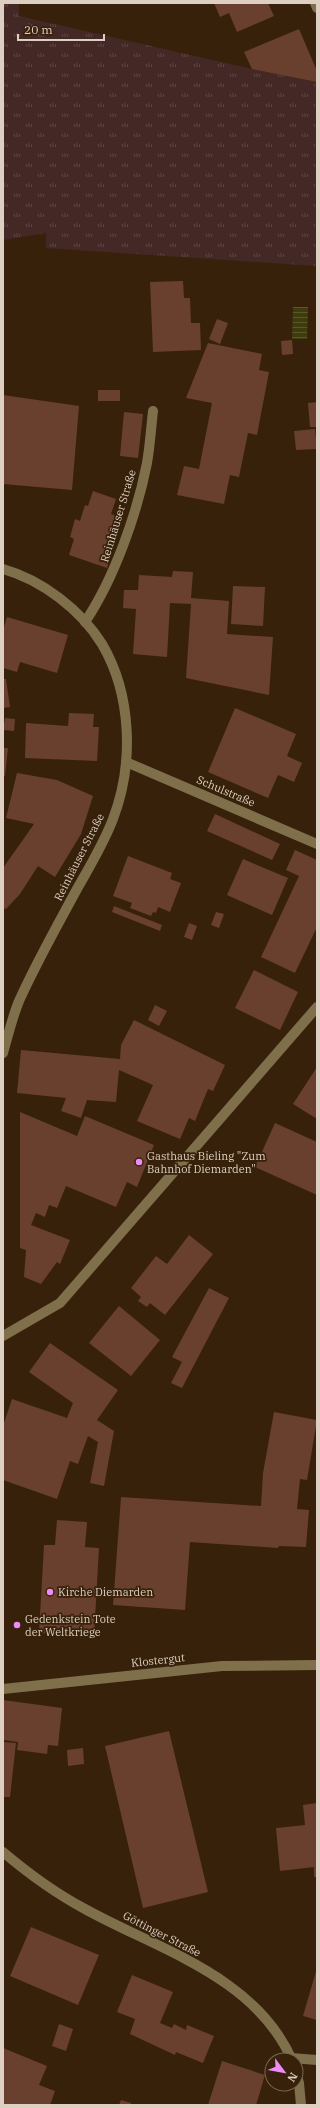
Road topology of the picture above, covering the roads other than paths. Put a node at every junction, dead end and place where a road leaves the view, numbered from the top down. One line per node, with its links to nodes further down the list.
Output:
1 (315, 3): 2 (street)
2 (317, 8)
3 (153, 411): 5 (street, Reinhäuser Straße)
4 (3, 569): 5 (street, Reinhäuser Straße)
5 (85, 622): 6 (street, Reinhäuser Straße)
6 (126, 762): 7 (street, Schulstraße); 9 (street, Reinhäuser Straße)
7 (317, 844)
8 (317, 1007): 10 (street)
9 (3, 1053)
10 (3, 1336)
11 (317, 1665): 12 (street, Klostergut)
12 (3, 1688)
13 (3, 1852): 14 (street, Göttinger Straße)
14 (286, 2052)
15 (304, 2060): 16 (street, Göttinger Straße)
16 (317, 2060)
17 (300, 2092): 18 (street)
18 (301, 2105)

